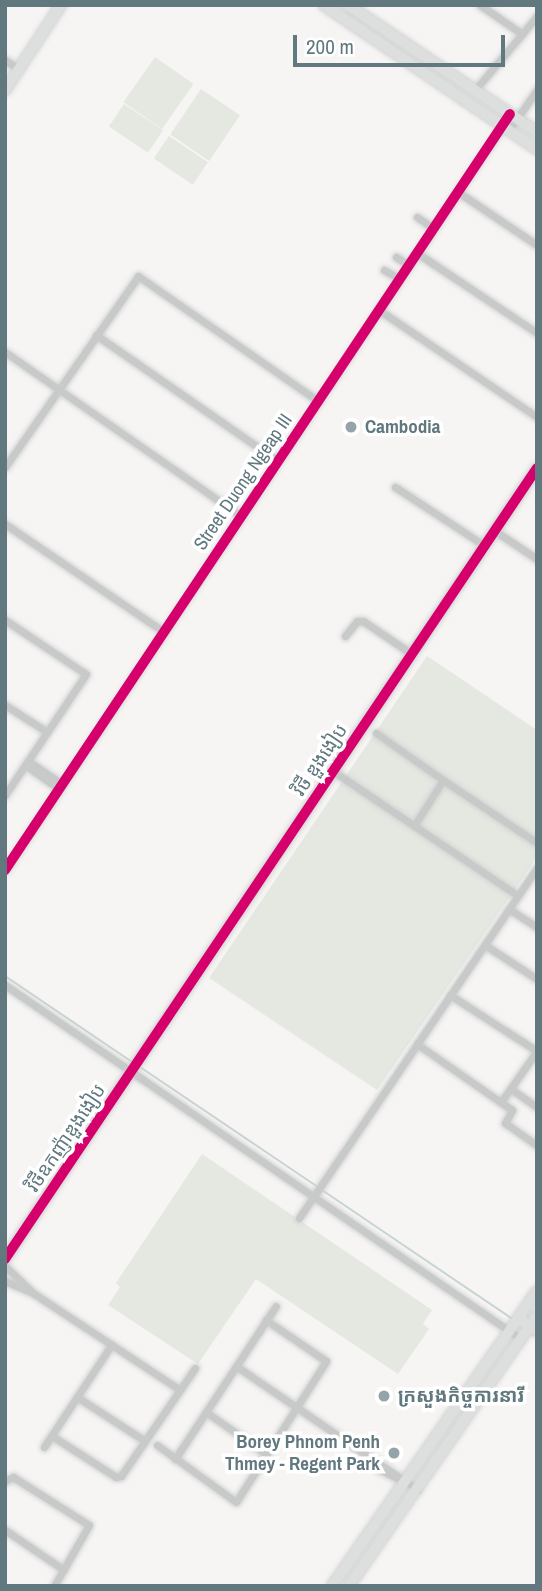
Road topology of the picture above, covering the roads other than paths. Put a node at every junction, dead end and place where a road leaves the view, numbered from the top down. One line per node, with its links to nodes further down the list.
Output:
1 (61, 5): 8 (street)
2 (324, 5): 13 (street)
3 (348, 5): 10 (street)
4 (480, 5): 6 (street)
5 (537, 16): 6 (street)
6 (522, 34): 10 (street)
7 (5, 60): 8 (street)
8 (19, 69): 9 (street)
9 (5, 90)
10 (475, 90): 12 (street)
11 (537, 90): 12 (street, Street Duong Ngeap III)
12 (513, 116): 13 (street, Street Duong Ngeap III); 14 (street)
13 (506, 127): 15 (street); 16 (street, Street Duong Ngeap III)
14 (537, 132)
15 (537, 149)
16 (458, 192): 18 (street, Street Duong Ngeap III); 19 (street)
17 (417, 217): 18 (street)
18 (433, 228): 20 (street, Street Duong Ngeap III)
19 (537, 245)
20 (417, 253): 22 (street, Street Duong Ngeap III); 26 (street)
21 (396, 257): 22 (street)
22 (409, 265): 24 (street, Street Duong Ngeap III)
23 (384, 270): 24 (street)
24 (400, 279): 25 (street, Street Duong Ngeap III)
25 (379, 310): 30 (street, Street Duong Ngeap III); 31 (street)
26 (537, 333)
27 (96, 335): 29 (street); 30 (street); 32 (street)
28 (5, 352): 29 (street)
29 (59, 389): 33 (street); 36 (street)
30 (318, 401): 32 (street, Street Duong Ngeap III)
31 (537, 417)
32 (278, 461): 36 (street, Street Duong Ngeap III)
33 (5, 467)
34 (537, 468): 38 (street, វិថី ឌួងងៀប)
35 (395, 487): 39 (street)
36 (241, 516): 42 (street, Street Duong Ngeap III)
37 (5, 524): 42 (street)
38 (495, 531): 39 (street, វិថី ឌួងងៀប); 40 (street)
39 (485, 546): 44 (street, វិថី ឌួងងៀប)
40 (537, 559)
41 (5, 620): 46 (street)
42 (164, 632): 53 (street, Street Duong Ngeap III)
43 (345, 636): 44 (street)
44 (412, 654): 48 (street, វិថី ឌួងងៀប)
45 (5, 705): 46 (street)
46 (47, 732): 50 (street)
47 (376, 733): 52 (street)
48 (346, 753): 49 (street); 51 (street, វិថី ឌួងងៀប)
49 (317, 760)
50 (27, 763): 53 (street); 54 (street)
51 (333, 771): 55 (street); 68 (street, វិថី ឌួងងៀប)
52 (443, 780): 55 (street); 56 (street)
53 (61, 786): 58 (street, Street Duong Ngeap III)
54 (6, 791)
55 (414, 826): 59 (street)
56 (537, 843)
57 (537, 869): 59 (street)
58 (5, 870)
59 (518, 896): 60 (street)
60 (509, 909): 61 (street); 62 (street)
61 (537, 927)
62 (485, 944): 63 (street); 65 (street)
63 (537, 979)
64 (5, 985): 68 (street)
65 (450, 995): 66 (street); 67 (street)
66 (417, 1044): 71 (street); 75 (street)
67 (537, 1051): 69 (street)
68 (135, 1066): 75 (street); 77 (street, វិថីឧកញ៉ាឌួងងៀប)
69 (511, 1089): 70 (street); 71 (street)
70 (522, 1096): 72 (street); 73 (street)
71 (501, 1102): 73 (street)
72 (537, 1107)
73 (512, 1110): 74 (street)
74 (537, 1145)
75 (313, 1196): 76 (street); 87 (street)
76 (299, 1218)
77 (5, 1259)
78 (5, 1266): 81 (street)
79 (5, 1281): 81 (street)
80 (537, 1291): 84 (main road)
81 (33, 1293): 89 (street)
82 (276, 1306): 85 (street)
83 (537, 1315): 86 (main road)
84 (518, 1318): 86 (street); 87 (main road)
85 (266, 1320): 90 (street); 94 (street)
86 (533, 1329): 88 (main road)
87 (509, 1331): 88 (street); 103 (main road)
88 (521, 1339): 104 (main road)
89 (112, 1344): 92 (street); 93 (street)
90 (236, 1366): 94 (street); 95 (street)
91 (195, 1368): 92 (street)
92 (180, 1390): 97 (street)
93 (78, 1397): 96 (street); 97 (street)
94 (297, 1407): 100 (street); 103 (street)
95 (206, 1412): 100 (street); 101 (street)
96 (52, 1436): 97 (street); 99 (street)
97 (145, 1441)
98 (157, 1445): 101 (street)
99 (44, 1447)
100 (266, 1454): 101 (street)
101 (175, 1459)
102 (5, 1481): 106 (street)
103 (406, 1483): 104 (street); 108 (main road)
104 (418, 1490): 109 (main road)
105 (5, 1530): 106 (street)
106 (64, 1570): 107 (street)
107 (54, 1586)
108 (332, 1586)
109 (349, 1586)

